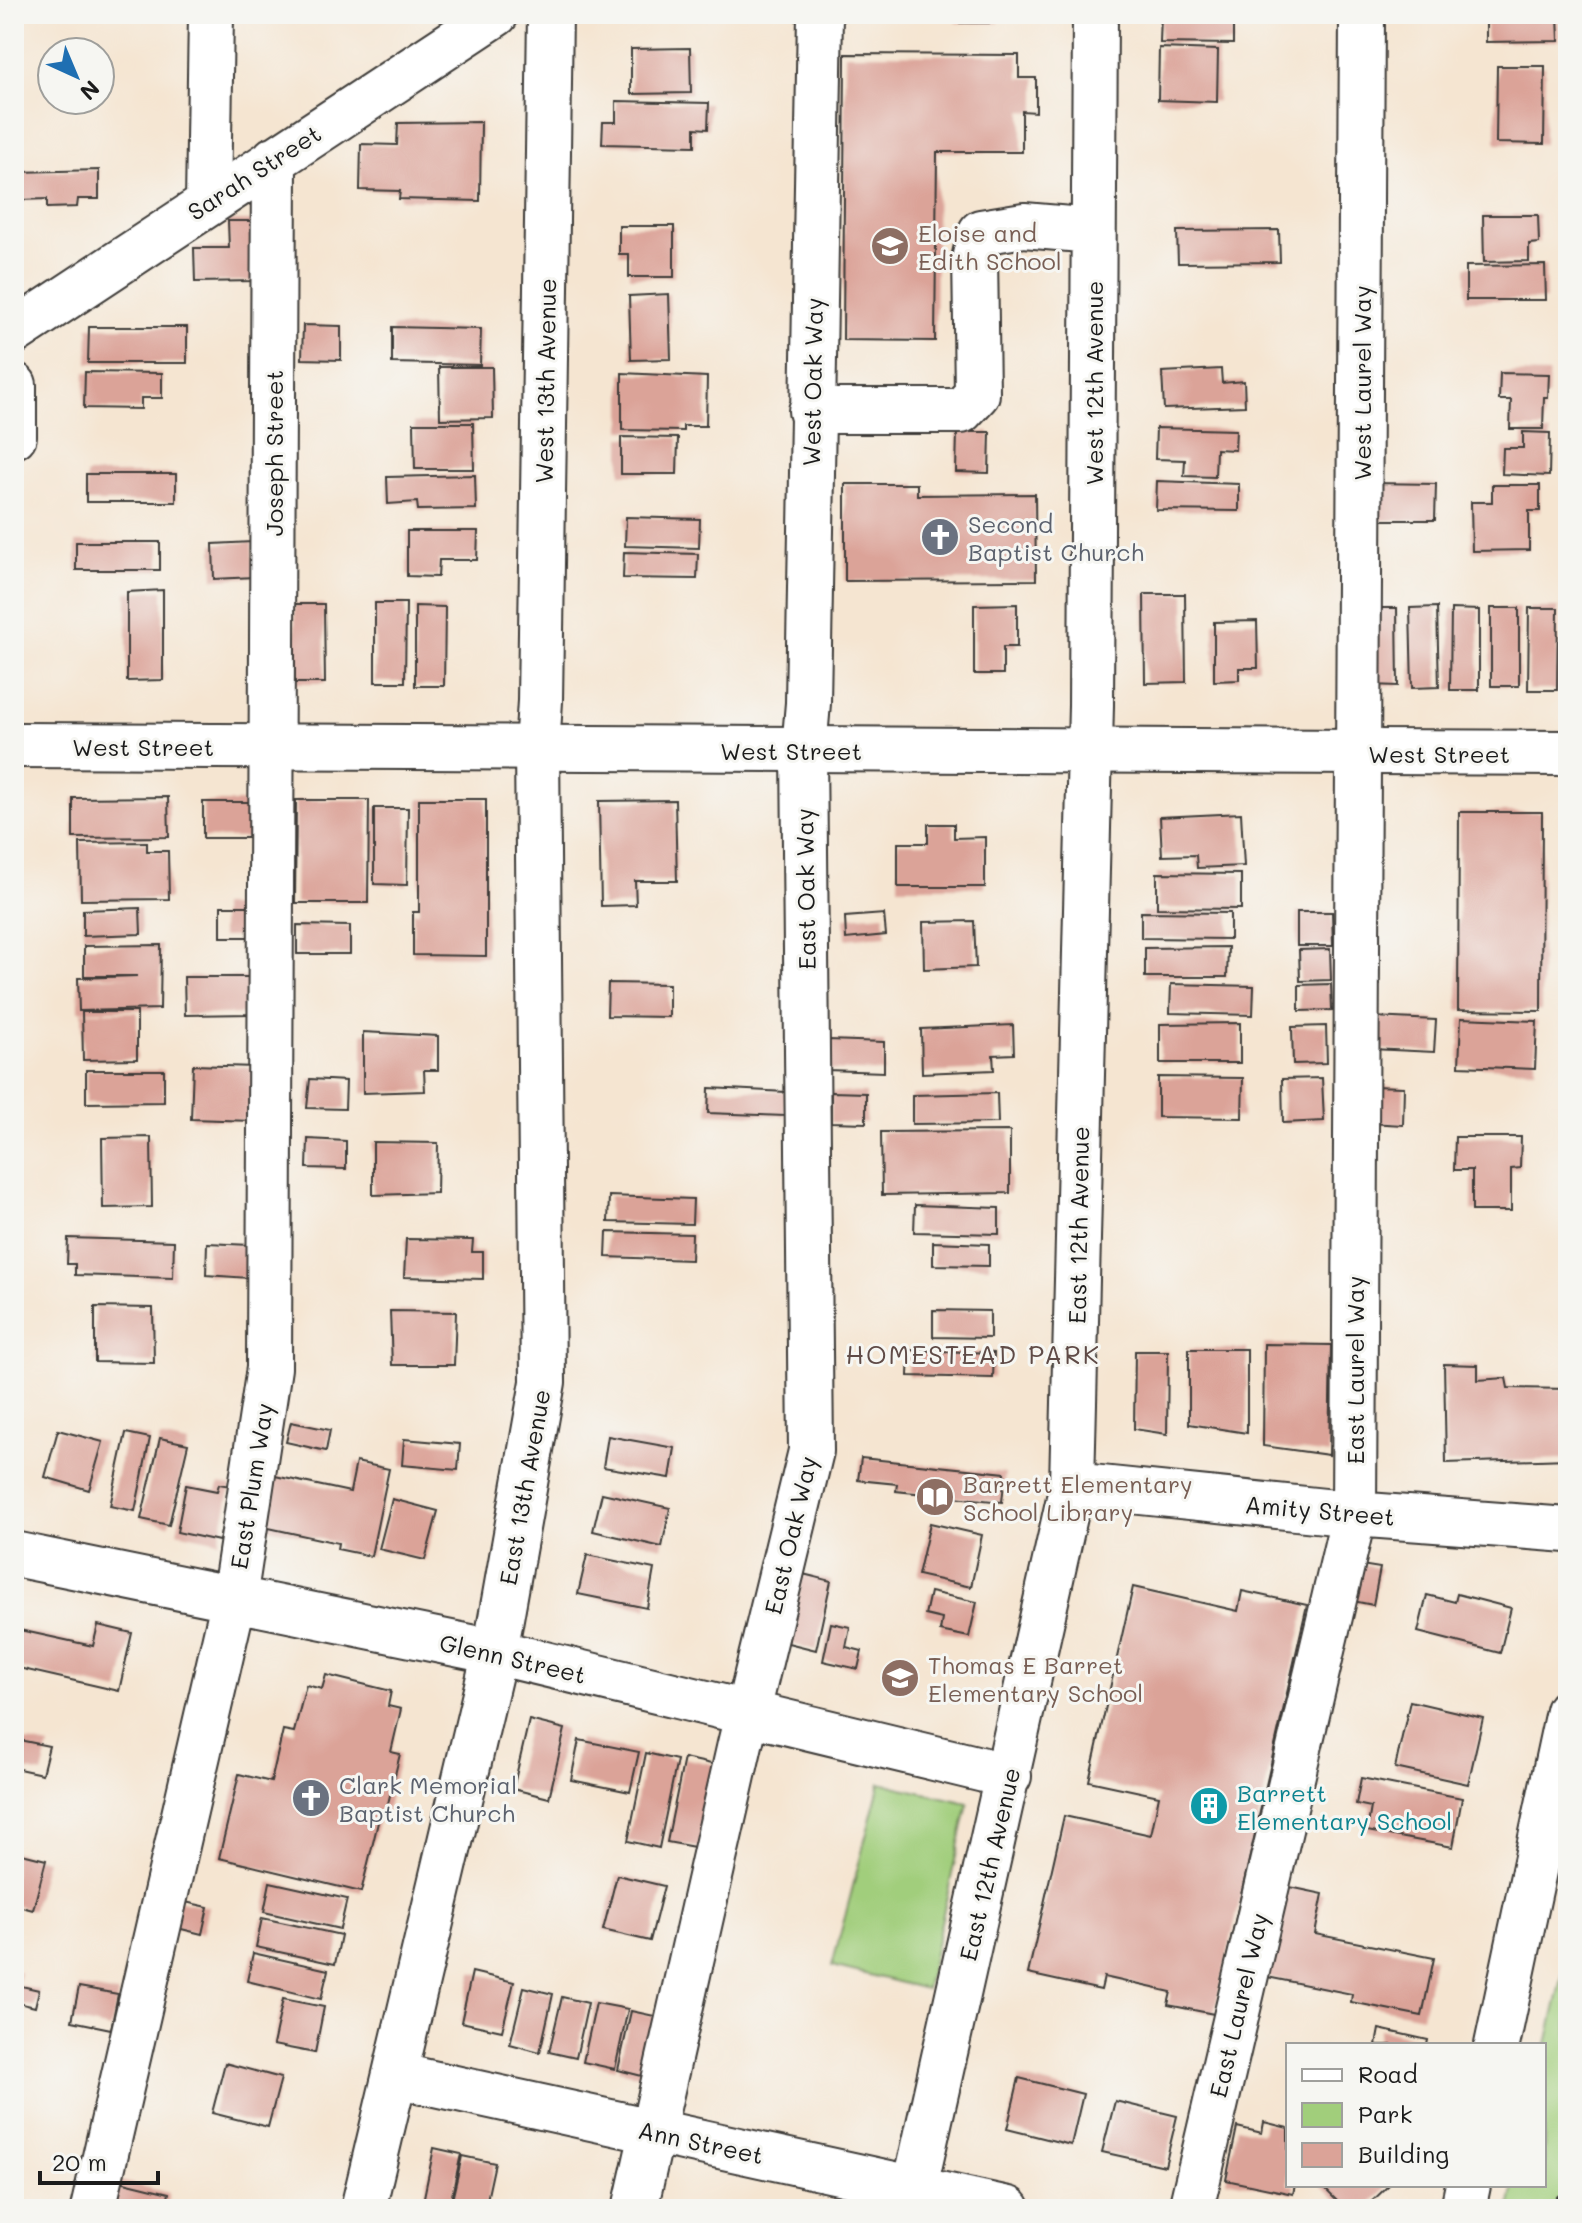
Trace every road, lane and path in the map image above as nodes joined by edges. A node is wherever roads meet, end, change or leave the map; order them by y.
1 (211, 14) edge
2 (496, 14) edge
3 (550, 14) edge
4 (820, 14) edge
5 (1095, 14) edge
6 (1362, 14) edge
7 (274, 159) junction
8 (208, 203) junction
9 (1093, 231) junction
10 (14, 332) edge
11 (14, 385) edge
12 (811, 411) junction
13 (14, 436) edge
14 (14, 745) edge
15 (270, 747) junction
16 (537, 748) junction
17 (804, 750) junction
18 (1088, 752) junction
19 (1357, 752) junction
20 (1568, 753) edge
21 (1072, 1485) junction
22 (1354, 1514) junction
23 (1568, 1530) edge
24 (14, 1554) edge
25 (234, 1599) junction
26 (495, 1652) junction
27 (1568, 1711) edge
28 (747, 1713) junction
29 (1009, 1776) junction
30 (1497, 2043) edge
31 (395, 2075) junction
32 (652, 2131) junction
33 (1468, 2187) edge
34 (1568, 2187) edge
35 (912, 2199) edge
36 (93, 2209) edge
37 (363, 2209) edge
38 (635, 2209) edge
39 (1008, 2209) edge
40 (1191, 2209) edge
41 (1463, 2209) edge
42 (1548, 2209) edge

1 - 8 street
2 - 7 street, Sarah Street
3 - 16 street, West 13th Avenue
4 - 12 street, West Oak Way
5 - 9 street, West 12th Avenue
6 - 19 street, West Laurel Way
7 - 8 street, Sarah Street
7 - 15 street, Joseph Street
8 - 10 street, Sarah Street
9 - 12 street
9 - 18 street, West 12th Avenue
11 - 13 street
12 - 17 street, West Oak Way
14 - 15 street, West Street
15 - 16 street, West Street
15 - 25 street, East Plum Way
16 - 17 street, West Street
16 - 26 street, East 13th Avenue
17 - 18 street, West Street
17 - 28 street, East Oak Way
18 - 19 street, West Street
18 - 21 street, East 12th Avenue
19 - 20 street, West Street
19 - 22 street, East Laurel Way
21 - 22 street, Amity Street
21 - 29 street, East 12th Avenue
22 - 23 street, Amity Street
22 - 40 street, East Laurel Way
24 - 25 street, Glenn Street
25 - 26 street, Glenn Street
25 - 36 street, East Plum Way
26 - 28 street, Glenn Street
26 - 31 street, East 13th Avenue
27 - 30 street
28 - 29 street, Glenn Street
28 - 32 street, East Oak Way
29 - 35 street, East 12th Avenue
31 - 32 street, Ann Street
31 - 37 street, East 13th Avenue
32 - 35 street, Ann Street
32 - 38 street, East Oak Way
33 - 41 street
34 - 42 path
35 - 39 street, Ann Street

